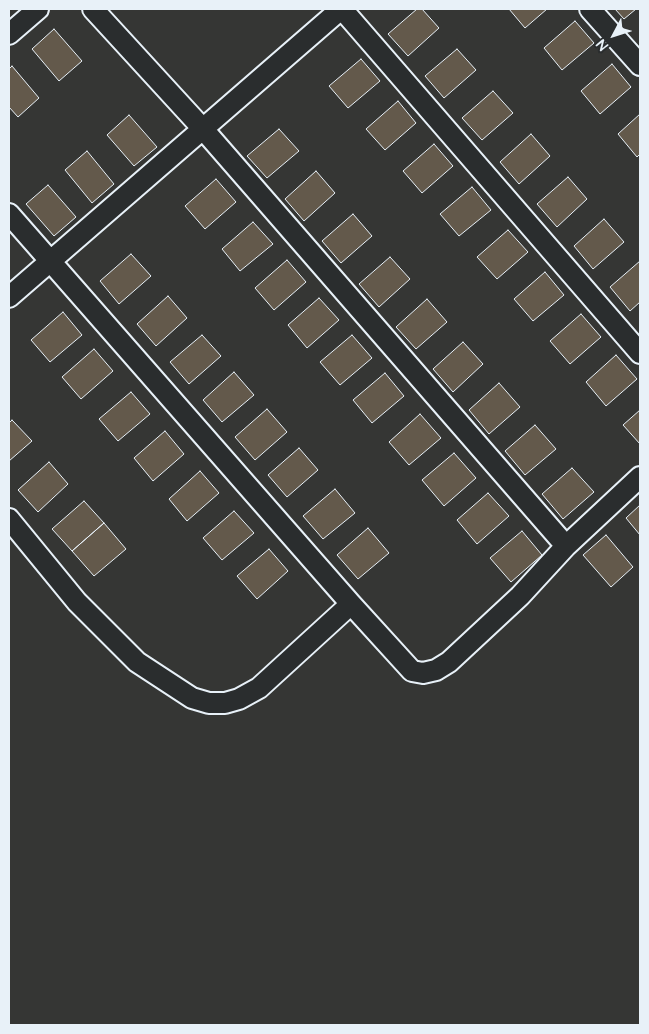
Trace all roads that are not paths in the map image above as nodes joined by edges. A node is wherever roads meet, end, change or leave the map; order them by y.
1 (38, 9) edge
2 (342, 9) edge
3 (590, 9) edge
4 (103, 12) edge
5 (9, 34) edge
6 (640, 65) edge
7 (203, 128) junction
8 (9, 214) edge
9 (51, 261) junction
10 (9, 297) edge
11 (640, 353) edge
12 (640, 477) edge
13 (9, 519) edge
14 (566, 546) junction
15 (351, 604) junction

1 - 5 lane
2 - 7 lane
2 - 11 lane
3 - 6 lane
4 - 7 lane
7 - 9 lane
7 - 14 lane
8 - 9 lane
9 - 10 lane
9 - 15 lane
12 - 14 lane
13 - 15 lane
14 - 15 lane

